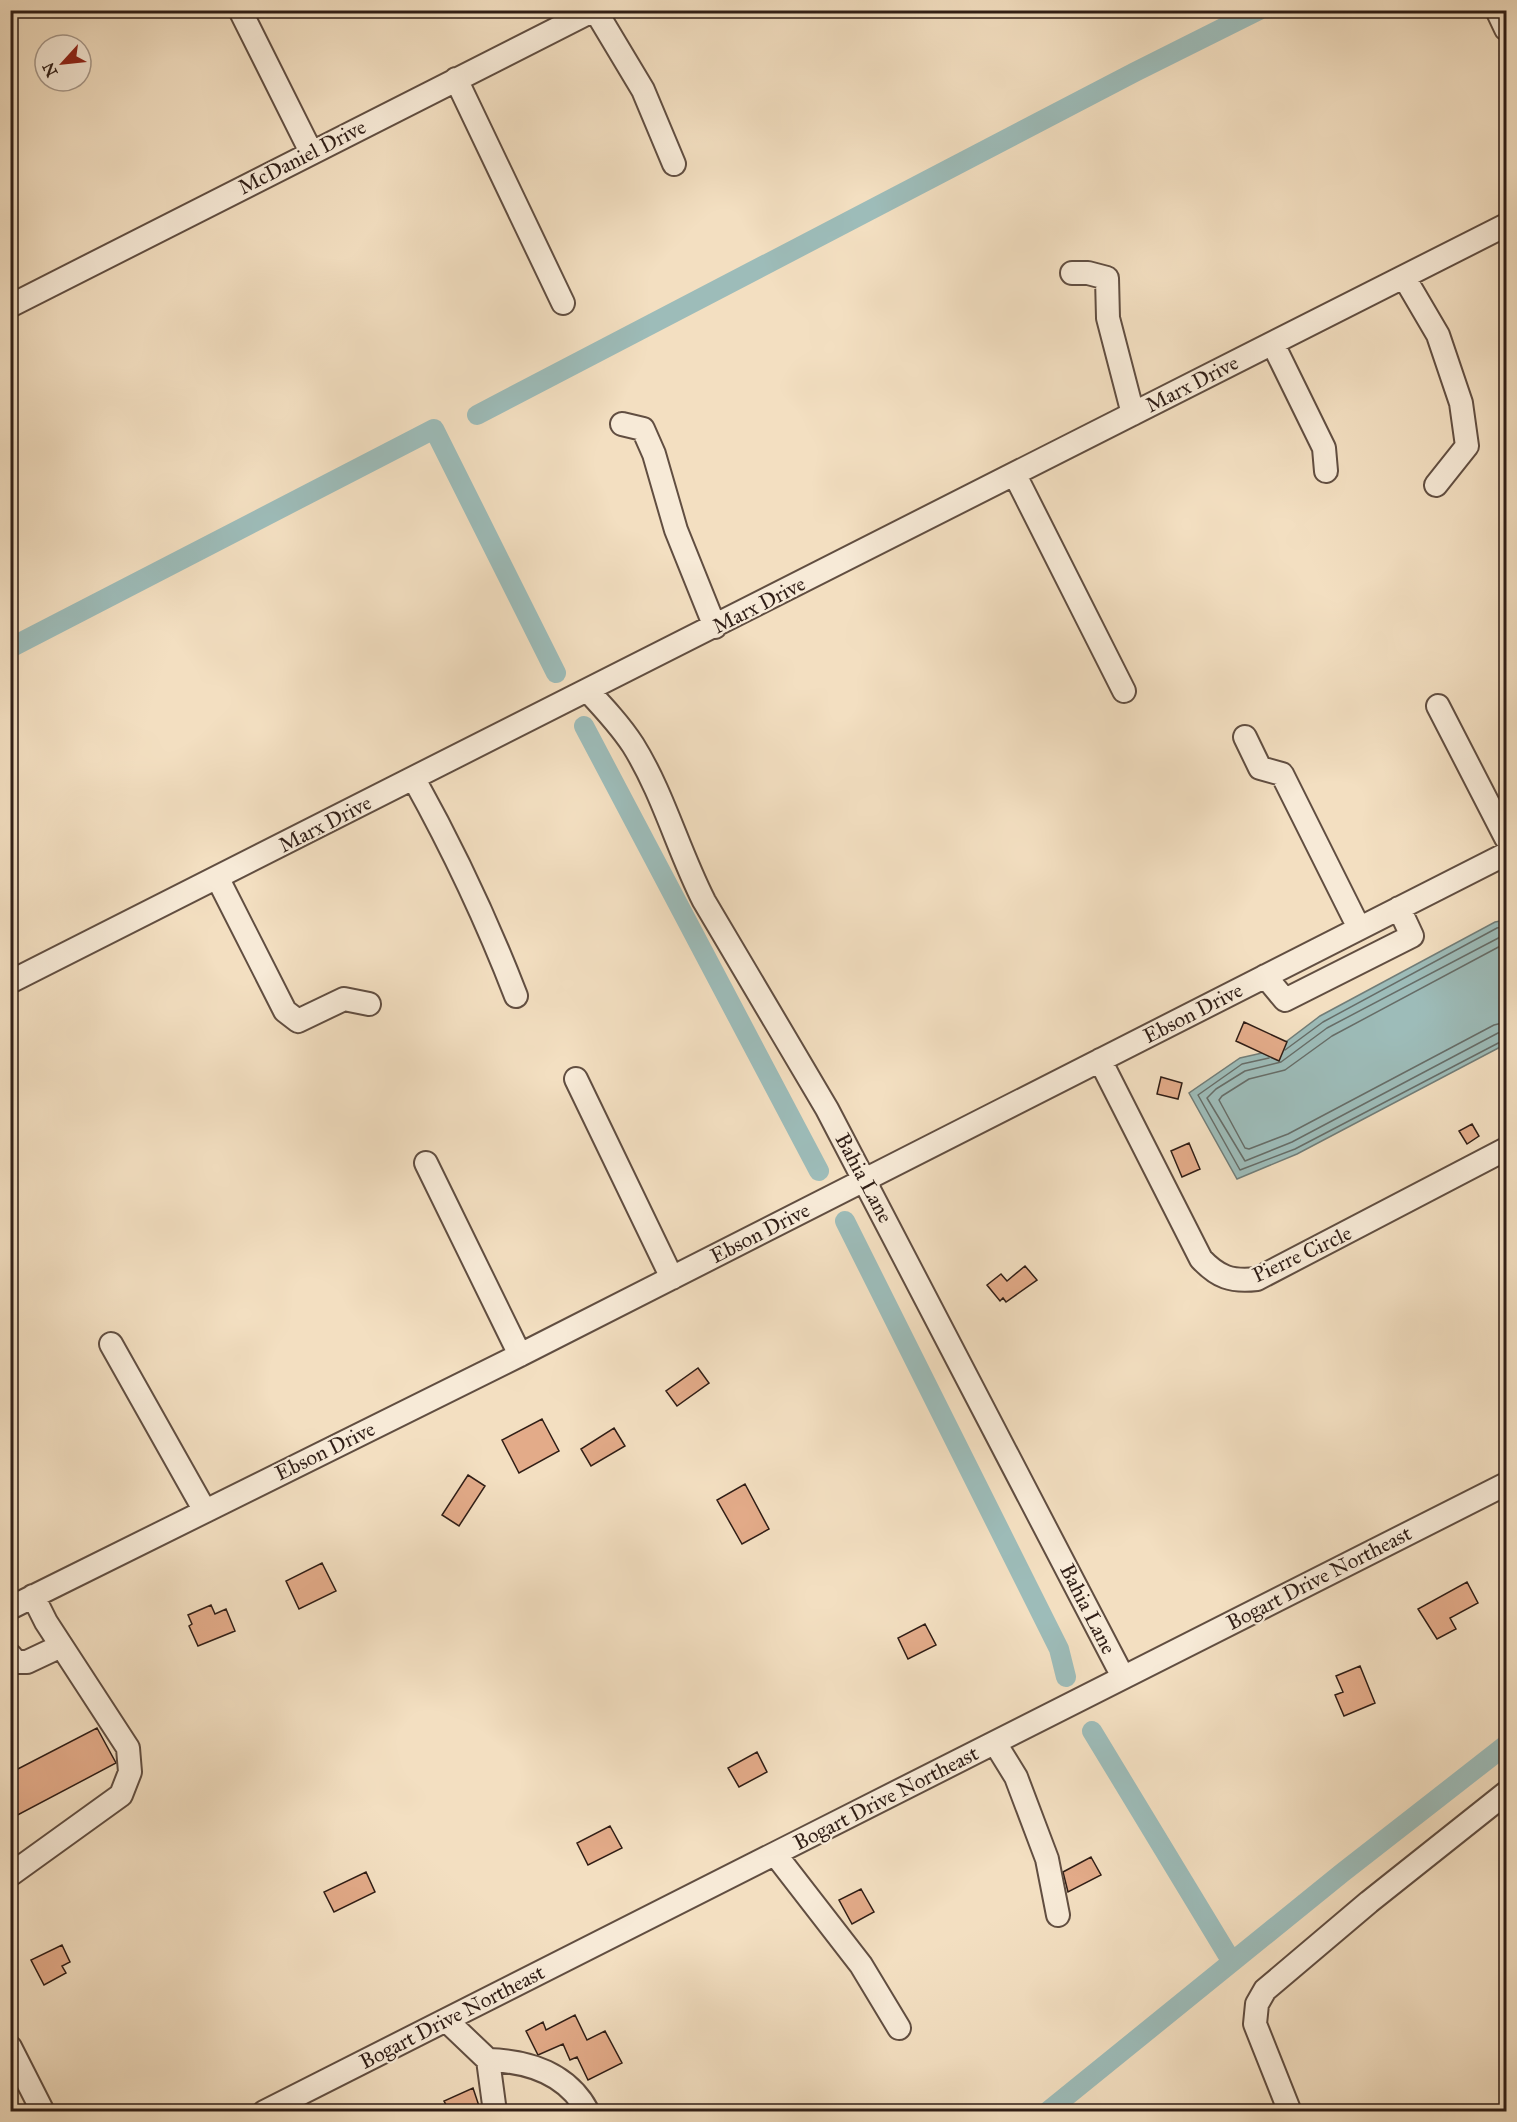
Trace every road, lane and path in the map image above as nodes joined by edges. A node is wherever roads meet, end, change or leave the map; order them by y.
1 (240, 10) edge
2 (595, 10) edge
3 (1497, 10) edge
4 (1506, 29) edge
5 (456, 80) junction
6 (311, 152) junction
7 (674, 164) dead end
8 (1506, 225) edge
9 (1072, 273) dead end
10 (1404, 277) junction
11 (563, 303) dead end
12 (10, 306) edge
13 (1273, 344) junction
14 (1133, 414) junction
15 (622, 424) dead end
16 (1326, 471) dead end
17 (1015, 475) junction
18 (1436, 484) dead end
19 (715, 627) junction
20 (588, 691) junction
21 (1124, 691) dead end
22 (1438, 706) dead end
23 (1245, 737) dead end
24 (414, 779) junction
25 (1506, 838) edge
26 (1506, 854) edge
27 (218, 879) junction
28 (1399, 908) junction
29 (1359, 928) junction
30 (1265, 976) junction
31 (10, 982) edge
32 (516, 996) dead end
33 (369, 1004) dead end
34 (1100, 1060) junction
35 (576, 1079) dead end
36 (1506, 1149) edge
37 (426, 1163) dead end
38 (866, 1179) junction
39 (672, 1278) junction
40 (111, 1344) dead end
41 (520, 1354) junction
42 (1506, 1484) edge
43 (205, 1511) junction
44 (33, 1596) junction
45 (10, 1608) edge
46 (61, 1646) junction
47 (10, 1655) edge
48 (1123, 1677) junction
49 (994, 1743) junction
50 (1506, 1792) edge
51 (775, 1854) junction
52 (10, 1875) edge
53 (1058, 1916) dead end
54 (446, 2020) junction
55 (899, 2028) dead end
56 (10, 2047) edge
57 (488, 2060) junction
58 (17, 2074) edge
59 (43, 2112) edge
60 (264, 2112) edge
61 (495, 2112) edge
62 (588, 2112) edge
63 (1290, 2112) edge

1 - 6 street
2 - 5 street, McDaniel Drive
2 - 7 street
3 - 4 street
5 - 6 street, McDaniel Drive
5 - 11 street
6 - 12 street, McDaniel Drive
8 - 10 street, Marx Drive
9 - 14 street
10 - 13 street, Marx Drive
10 - 18 street
13 - 14 street, Marx Drive
13 - 16 street
14 - 17 street, Marx Drive
15 - 19 street
17 - 19 street, Marx Drive
17 - 21 street
19 - 20 street, Marx Drive
20 - 24 street, Marx Drive
20 - 38 street, Bahia Lane
22 - 25 street
23 - 29 street
24 - 27 street, Marx Drive
24 - 32 street
26 - 28 street, Ebson Drive
27 - 31 street, Marx Drive
27 - 33 street
28 - 29 street, Ebson Drive
28 - 30 street
29 - 30 street, Ebson Drive
30 - 34 street, Ebson Drive
34 - 36 street, Pierre Circle
34 - 38 street, Ebson Drive
35 - 39 street
37 - 41 street
38 - 39 street, Ebson Drive
38 - 48 street, Bahia Lane
39 - 41 street, Ebson Drive
40 - 43 street
41 - 43 street, Ebson Drive
42 - 48 street, Bogart Drive Northeast
43 - 44 street, Ebson Drive
44 - 45 street, Ebson Drive
44 - 46 street
46 - 47 street
46 - 52 street
48 - 49 street, Bogart Drive Northeast
49 - 51 street, Bogart Drive Northeast
49 - 53 street
50 - 63 street
51 - 54 street, Bogart Drive Northeast
51 - 55 street
54 - 57 street
54 - 60 street, Bogart Drive Northeast
56 - 58 street
57 - 61 street
57 - 62 street
58 - 59 street

